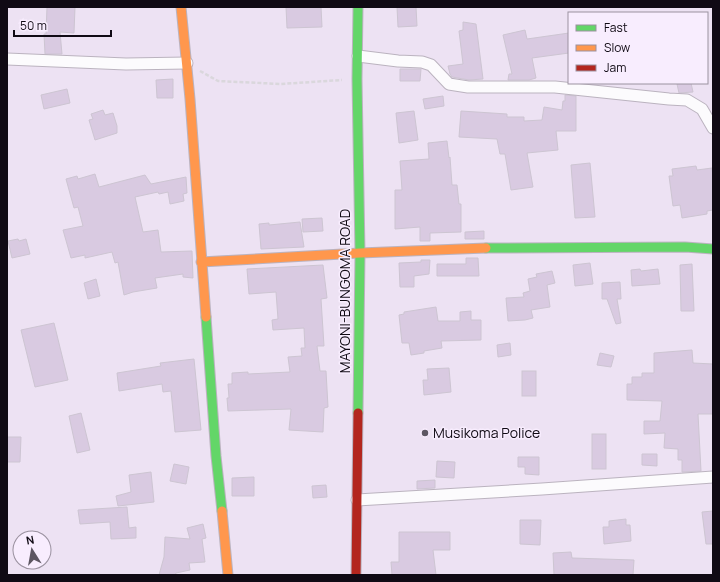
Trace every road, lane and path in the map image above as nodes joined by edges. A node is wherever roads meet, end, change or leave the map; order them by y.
1 (181, 7) edge
2 (358, 7) edge
3 (358, 56) junction
4 (7, 59) edge
5 (187, 63) junction
6 (357, 79) junction
7 (713, 128) edge
8 (713, 249) edge
9 (360, 253) junction
10 (201, 262) junction
11 (713, 477) edge
12 (358, 500) junction
13 (228, 575) edge
14 (356, 575) edge

1 - 5 street
2 - 3 street, MAYONI-BUNGOMA ROAD
3 - 6 street, MAYONI-BUNGOMA ROAD
3 - 7 street
4 - 5 street
5 - 6 path
5 - 10 street
6 - 9 street, MAYONI-BUNGOMA ROAD
8 - 9 street
9 - 10 street
9 - 12 street, MAYONI-BUNGOMA ROAD
10 - 13 street
11 - 12 street
12 - 14 street, MAYONI-BUNGOMA ROAD

